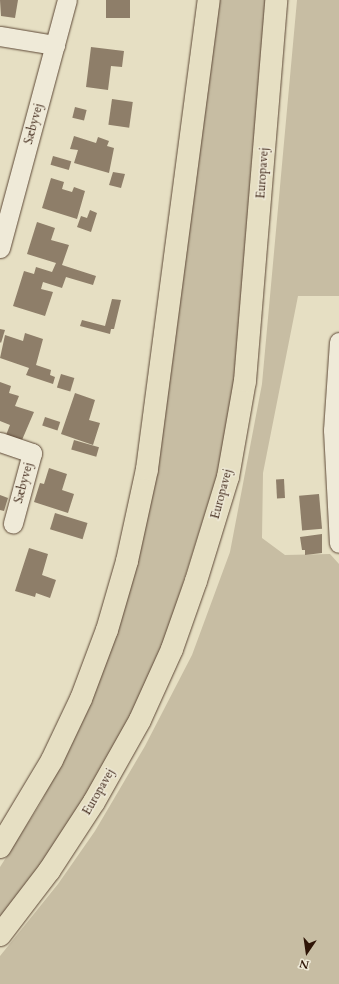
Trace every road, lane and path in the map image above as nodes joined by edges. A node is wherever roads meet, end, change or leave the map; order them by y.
1 (67, 0) edge
2 (209, 0) edge
3 (276, 0) edge
4 (0, 36) edge
5 (55, 45) junction
6 (0, 248) edge
7 (339, 342) edge
8 (0, 442) edge
9 (13, 523) dead end
10 (339, 543) edge
11 (0, 847) edge
12 (0, 935) edge

1 - 5 street, Sæbyvej
2 - 11 main road
3 - 12 main road, Europavej
4 - 5 street
5 - 6 street, Sæbyvej
7 - 10 street
8 - 9 street, Sæbyvej

